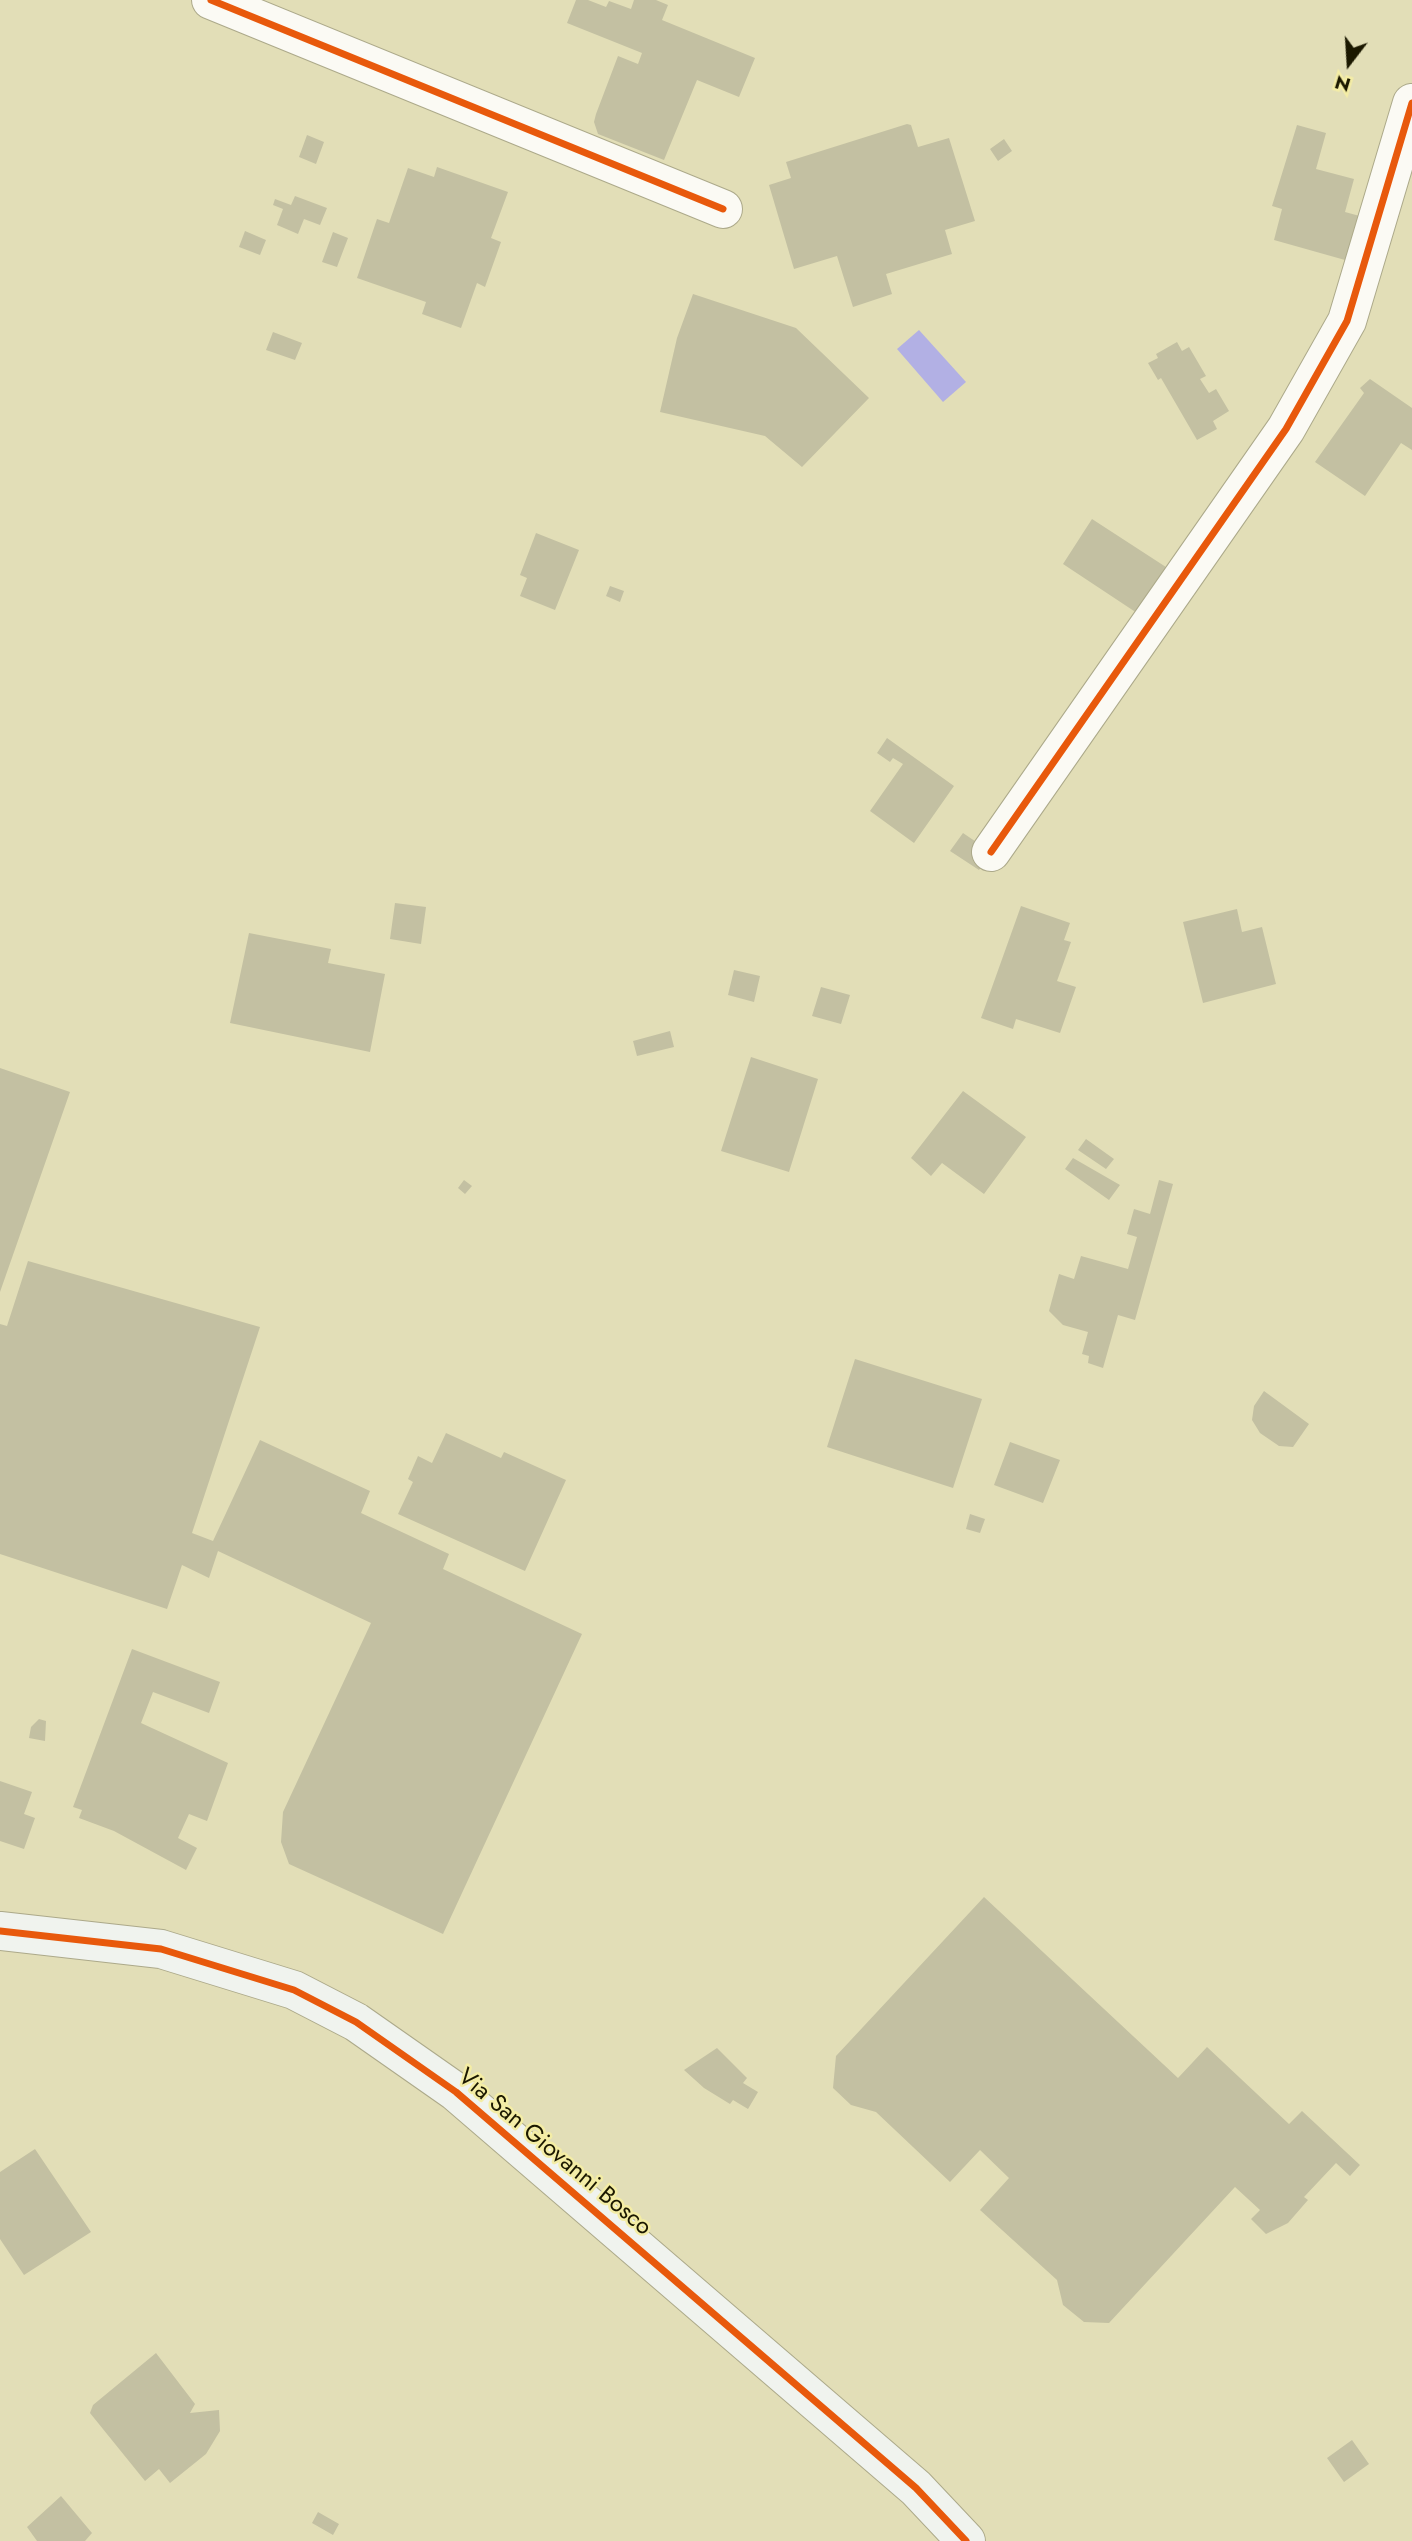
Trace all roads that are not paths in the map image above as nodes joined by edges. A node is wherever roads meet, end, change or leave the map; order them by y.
1 (211, 0) edge
2 (1412, 103) edge
3 (723, 209) dead end
4 (991, 852) dead end
5 (0, 1931) edge
6 (966, 2541) edge

1 - 3 street
2 - 4 street
5 - 6 main road, Via San Giovanni Bosco

